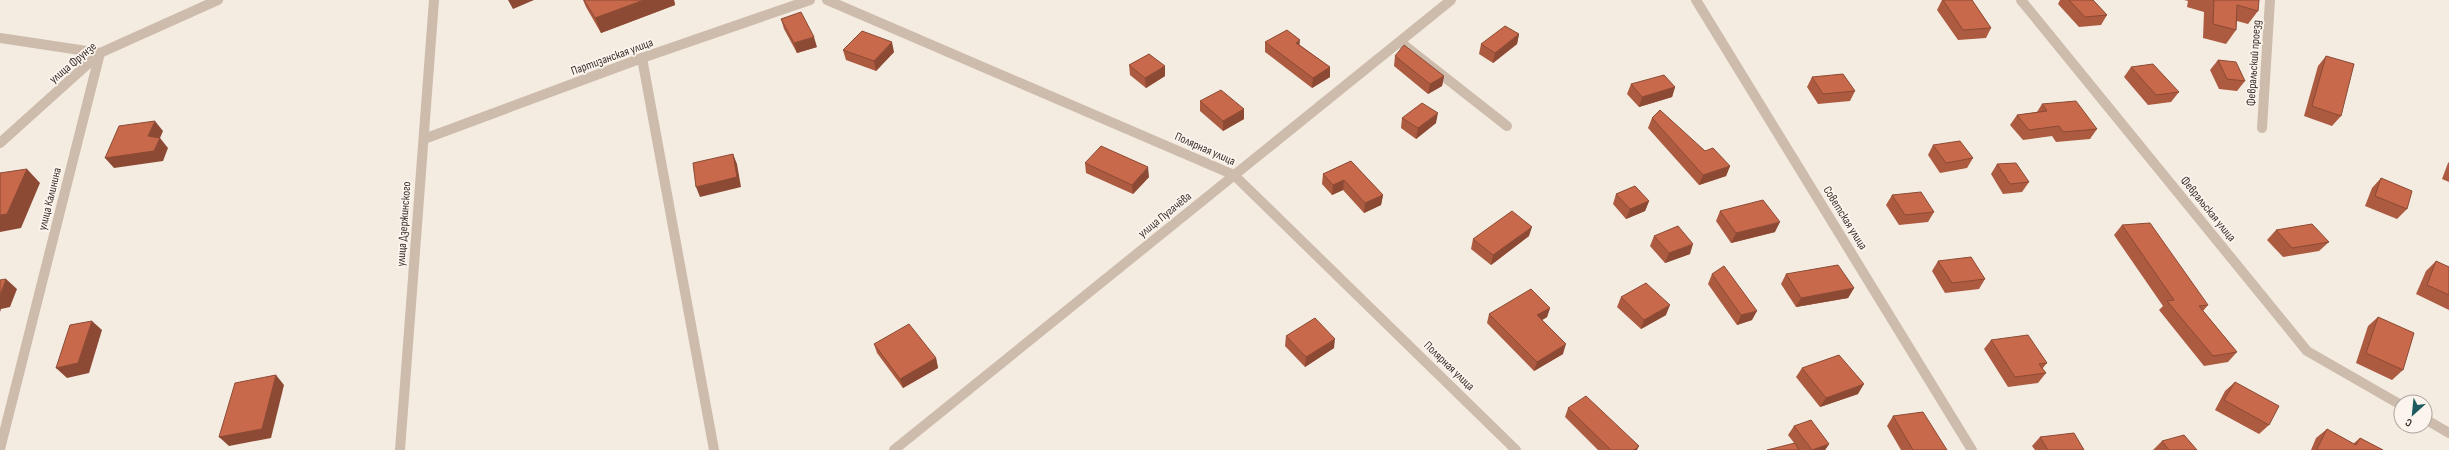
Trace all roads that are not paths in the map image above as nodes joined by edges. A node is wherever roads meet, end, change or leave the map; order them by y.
1 (218, 0) edge
2 (434, 0) edge
3 (810, 0) edge
4 (827, 0) edge
5 (1452, 0) edge
6 (1696, 0) edge
7 (2020, 0) edge
8 (2270, 0) edge
9 (0, 38) edge
10 (1400, 42) junction
11 (100, 53) junction
12 (642, 58) junction
13 (1508, 126) dead end
14 (2262, 128) dead end
15 (424, 139) junction
16 (0, 143) edge
17 (1234, 175) junction
18 (2393, 400) edge
19 (2433, 424) edge
20 (2449, 433) edge
21 (0, 449) edge
22 (400, 450) edge
23 (714, 450) edge
24 (894, 450) edge
25 (1516, 450) edge
26 (1972, 450) edge

1 - 11 street, улица Фрунзе
2 - 15 street, улица Дзержинского
3 - 12 street, Партизанская улица
4 - 17 street, Полярная улица
5 - 10 street, улица Пугачёва
6 - 26 street, Советская улица
7 - 18 street, Февральская улица
8 - 14 street, Февральский проезд
9 - 11 street
10 - 13 street
10 - 17 street, улица Пугачёва
11 - 16 street, улица Фрунзе
11 - 21 street, улица Калинина
12 - 15 street, Партизанская улица
12 - 23 street
15 - 22 street, улица Дзержинского
17 - 24 street, улица Пугачёва
17 - 25 street, Полярная улица
19 - 20 street

